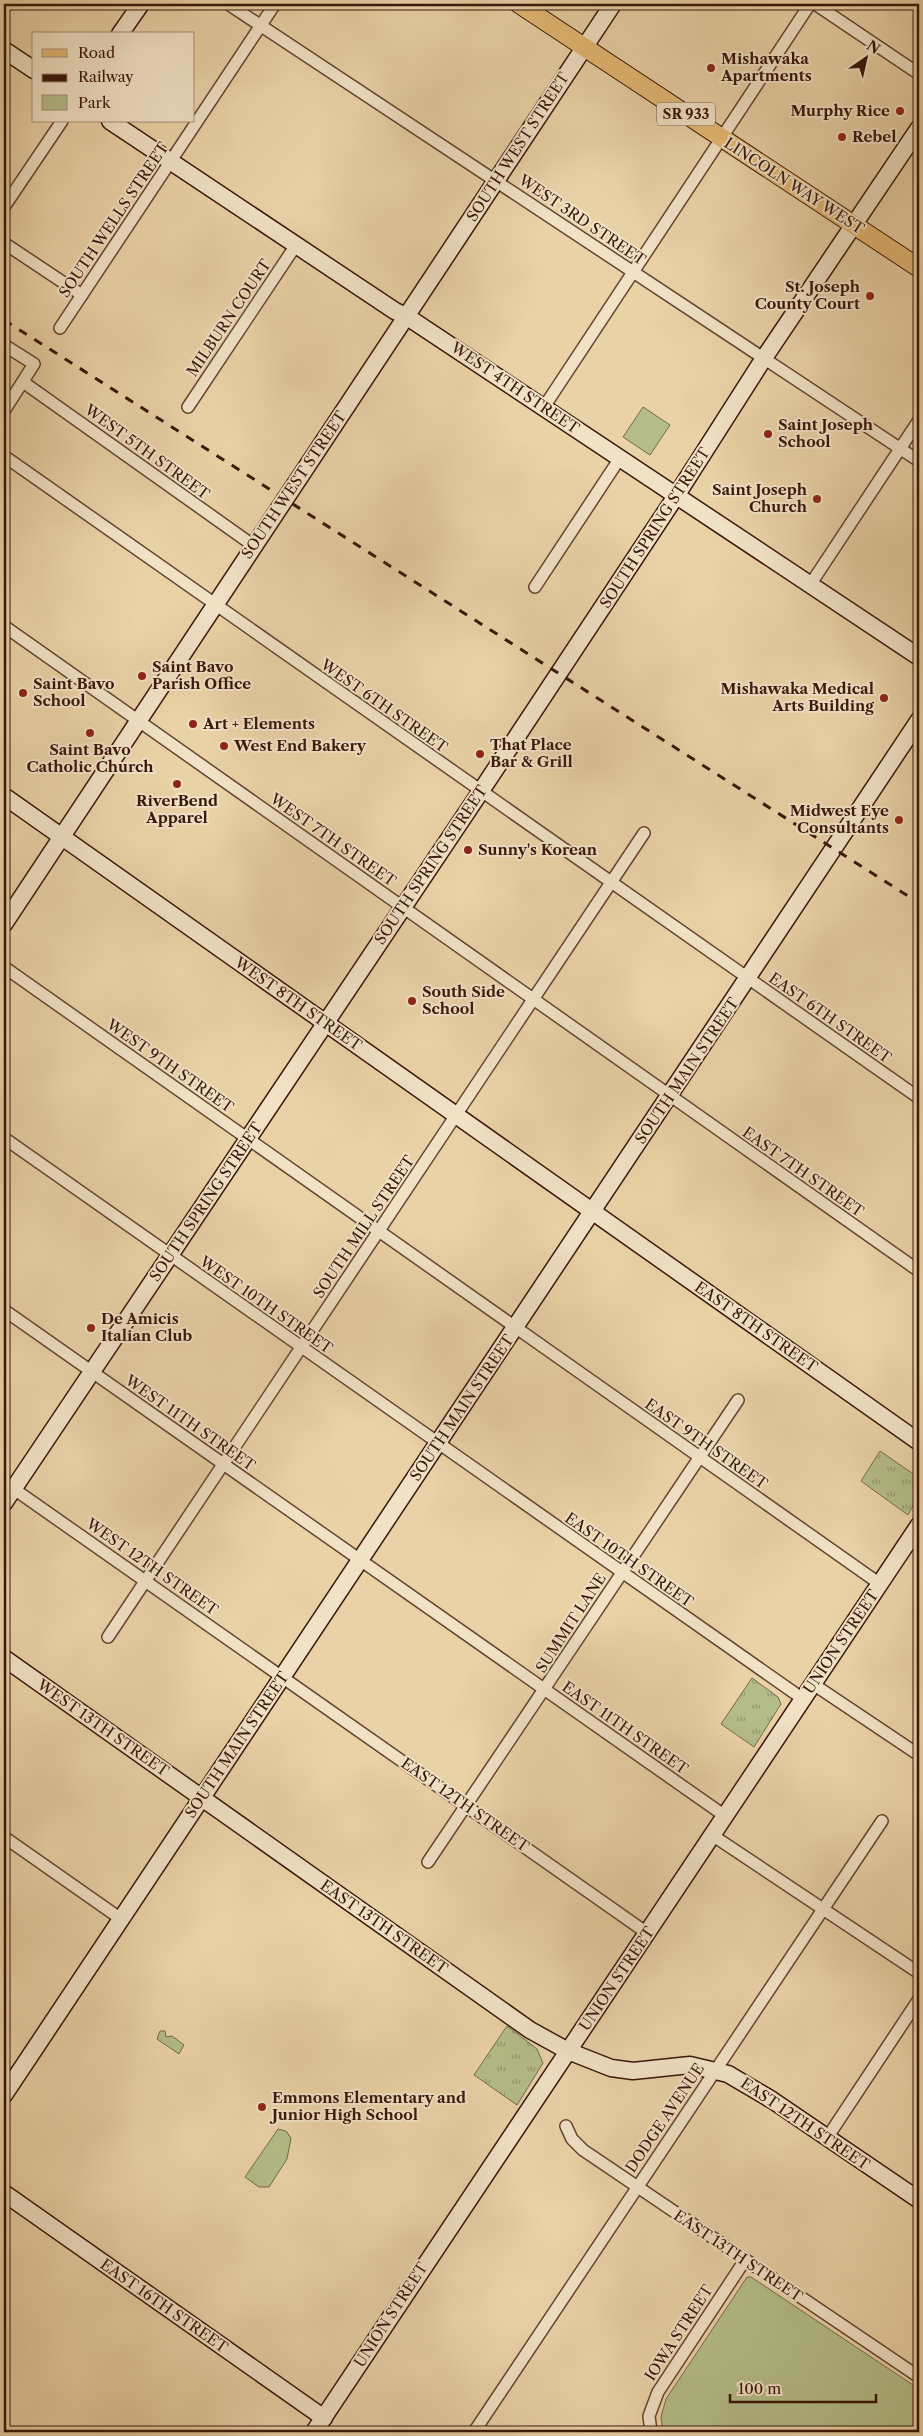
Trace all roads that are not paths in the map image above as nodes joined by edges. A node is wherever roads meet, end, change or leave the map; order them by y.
1 (140, 4) edge
2 (228, 4) edge
3 (275, 4) edge
4 (519, 4) edge
5 (613, 4) edge
6 (810, 4) edge
7 (815, 4) edge
8 (261, 26) junction
9 (121, 32) edge
10 (585, 46) junction
11 (4, 50) edge
12 (32, 69) edge
13 (919, 74) edge
14 (61, 122) edge
15 (111, 122) edge
16 (919, 128) edge
17 (720, 138) junction
18 (170, 162) junction
19 (496, 180) junction
20 (4, 207) edge
21 (853, 225) junction
22 (4, 243) edge
23 (296, 245) junction
24 (919, 268) edge
25 (633, 272) junction
26 (82, 295) junction
27 (406, 316) junction
28 (60, 328) dead end
29 (4, 345) edge
30 (764, 358) junction
31 (23, 382) junction
32 (188, 407) dead end
33 (544, 407) junction
34 (4, 411) edge
35 (919, 420) edge
36 (901, 449) junction
37 (4, 456) edge
38 (620, 458) junction
39 (919, 462) edge
40 (676, 496) junction
41 (254, 546) junction
42 (810, 585) junction
43 (534, 587) dead end
44 (215, 604) junction
45 (4, 626) edge
46 (919, 657) edge
47 (138, 720) junction
48 (919, 720) edge
49 (480, 792) junction
50 (4, 796) edge
51 (644, 833) dead end
52 (62, 836) junction
53 (611, 882) junction
54 (403, 908) junction
55 (4, 924) edge
56 (4, 967) edge
57 (748, 979) junction
58 (532, 1000) junction
59 (325, 1024) junction
60 (670, 1096) junction
61 (919, 1098) edge
62 (457, 1116) junction
63 (4, 1138) edge
64 (248, 1140) junction
65 (593, 1212) junction
66 (378, 1232) junction
67 (170, 1256) junction
68 (919, 1272) edge
69 (4, 1310) edge
70 (515, 1327) junction
71 (301, 1348) junction
72 (92, 1372) junction
73 (738, 1400) dead end
74 (919, 1442) edge
75 (438, 1444) junction
76 (700, 1458) junction
77 (223, 1465) junction
78 (9, 1485) edge
79 (4, 1503) edge
80 (919, 1525) edge
81 (360, 1561) junction
82 (622, 1573) junction
83 (146, 1581) junction
84 (880, 1584) junction
85 (108, 1637) dead end
86 (4, 1658) edge
87 (282, 1678) junction
88 (813, 1684) junction
89 (544, 1690) junction
90 (803, 1699) junction
91 (919, 1755) edge
92 (202, 1798) junction
93 (467, 1806) junction
94 (725, 1816) junction
95 (882, 1821) dead end
96 (712, 1836) junction
97 (4, 1837) edge
98 (428, 1862) dead end
99 (822, 1909) junction
100 (121, 1919) junction
101 (647, 1933) junction
102 (919, 1973) edge
103 (919, 1999) edge
104 (568, 2051) junction
105 (715, 2070) junction
106 (4, 2095) edge
107 (566, 2126) dead end
108 (827, 2138) junction
109 (637, 2188) junction
110 (4, 2194) edge
111 (919, 2200) edge
112 (746, 2260) junction
113 (919, 2377) edge
114 (324, 2418) junction
115 (650, 2430) edge
116 (314, 2432) edge
117 (474, 2432) edge

1 - 9 street
2 - 8 street, WEST 3RD STREET
3 - 8 street, SOUTH WELLS STREET
4 - 10 main road, LINCOLN WAY WEST / SR 933
5 - 10 street, SOUTH WEST STREET
6 - 17 street
7 - 13 street
8 - 18 street, SOUTH WELLS STREET
8 - 19 street, WEST 3RD STREET
10 - 17 main road, LINCOLN WAY WEST / SR 933
10 - 19 street, SOUTH WEST STREET
11 - 12 street
14 - 20 street
15 - 18 street, WEST 4TH STREET
16 - 21 street, SOUTH SPRING STREET
17 - 21 main road, LINCOLN WAY WEST / SR 933
17 - 25 street
18 - 23 street, WEST 4TH STREET
18 - 26 street, SOUTH WELLS STREET
19 - 25 street, WEST 3RD STREET
19 - 27 street, SOUTH WEST STREET
21 - 24 main road, LINCOLN WAY WEST / SR 933
21 - 30 street, SOUTH SPRING STREET
22 - 26 street
23 - 27 street, WEST 4TH STREET
23 - 32 street, MILBURN COURT
25 - 30 street, WEST 3RD STREET
25 - 33 street
26 - 28 street, SOUTH WELLS STREET
27 - 33 street, WEST 4TH STREET
27 - 41 street, SOUTH WEST STREET
29 - 31 street
30 - 36 street, WEST 3RD STREET
30 - 40 street, SOUTH SPRING STREET
31 - 34 street
31 - 41 street, WEST 5TH STREET
33 - 38 street, WEST 4TH STREET
35 - 36 street
36 - 39 street, WEST 3RD STREET
36 - 42 street
37 - 44 street, WEST 6TH STREET
38 - 40 street, WEST 4TH STREET
38 - 43 street
40 - 42 street, WEST 4TH STREET
40 - 49 street, SOUTH SPRING STREET
41 - 44 street, SOUTH WEST STREET
42 - 46 street, WEST 4TH STREET
44 - 47 street, SOUTH WEST STREET
44 - 49 street, WEST 6TH STREET
45 - 47 street, WEST 7TH STREET
47 - 52 street, SOUTH WEST STREET
47 - 54 street, WEST 7TH STREET
48 - 57 street, SOUTH MAIN STREET
49 - 53 street, WEST 6TH STREET
49 - 54 street, SOUTH SPRING STREET
50 - 52 street, WEST 8TH STREET
51 - 53 street, SOUTH MILL STREET
52 - 55 street, SOUTH WEST STREET
52 - 59 street, WEST 8TH STREET
53 - 57 street, WEST 6TH STREET
53 - 58 street, SOUTH MILL STREET
54 - 58 street, WEST 7TH STREET
54 - 59 street, SOUTH SPRING STREET
56 - 64 street, WEST 9TH STREET
57 - 60 street, SOUTH MAIN STREET
57 - 61 street, EAST 6TH STREET
58 - 60 street, WEST 7TH STREET
58 - 62 street, SOUTH MILL STREET
59 - 62 street, WEST 8TH STREET
59 - 64 street, SOUTH SPRING STREET
60 - 65 street, SOUTH MAIN STREET
60 - 68 street, EAST 7TH STREET
62 - 65 street, WEST 8TH STREET
62 - 66 street, SOUTH MILL STREET
63 - 67 street, WEST 10TH STREET
64 - 66 street, WEST 9TH STREET
64 - 67 street, SOUTH SPRING STREET
65 - 70 street, SOUTH MAIN STREET
65 - 74 street, EAST 8TH STREET
66 - 70 street, WEST 9TH STREET
66 - 71 street, SOUTH MILL STREET
67 - 71 street, WEST 10TH STREET
67 - 72 street, SOUTH SPRING STREET
69 - 72 street, WEST 11TH STREET
70 - 75 street, SOUTH MAIN STREET
70 - 76 street, EAST 9TH STREET
71 - 75 street, WEST 10TH STREET
71 - 77 street, SOUTH MILL STREET
72 - 77 street, WEST 11TH STREET
72 - 78 street, SOUTH SPRING STREET
73 - 76 street, SUMMIT LANE
75 - 81 street, SOUTH MAIN STREET
75 - 82 street, EAST 10TH STREET
76 - 82 street, SUMMIT LANE
76 - 84 street, EAST 9TH STREET
77 - 81 street, WEST 11TH STREET
77 - 83 street, SOUTH MILL STREET
78 - 79 street, SOUTH SPRING STREET
78 - 83 street, WEST 12TH STREET
80 - 84 street, UNION STREET
81 - 87 street, SOUTH MAIN STREET
81 - 89 street, EAST 11TH STREET
82 - 89 street, SUMMIT LANE
82 - 90 street, EAST 10TH STREET
83 - 85 street, SOUTH MILL STREET
83 - 87 street, WEST 12TH STREET
84 - 88 street, UNION STREET
86 - 92 street, WEST 13TH STREET
87 - 92 street, SOUTH MAIN STREET
87 - 93 street, EAST 12TH STREET
88 - 90 street, UNION STREET
88 - 91 street
89 - 93 street, SUMMIT LANE
89 - 94 street, EAST 11TH STREET
90 - 94 street, UNION STREET
92 - 100 street, SOUTH MAIN STREET
92 - 104 street, EAST 13TH STREET
93 - 98 street, SUMMIT LANE
93 - 101 street, EAST 12TH STREET
94 - 96 street, UNION STREET
95 - 99 street, DODGE AVENUE
96 - 99 street
96 - 101 street, UNION STREET
97 - 100 street
99 - 102 street
99 - 105 street, DODGE AVENUE
100 - 106 street, SOUTH MAIN STREET
101 - 104 street, UNION STREET
103 - 108 street
104 - 105 street, EAST 12TH STREET
104 - 114 street, UNION STREET
105 - 108 street, EAST 12TH STREET
105 - 109 street, DODGE AVENUE
107 - 109 street, EAST 13TH STREET
108 - 111 street, EAST 12TH STREET
109 - 112 street, EAST 13TH STREET
109 - 117 street, DODGE AVENUE
110 - 114 street, EAST 16TH STREET
112 - 113 street, EAST 13TH STREET
112 - 115 street, IOWA STREET
114 - 116 street, UNION STREET

